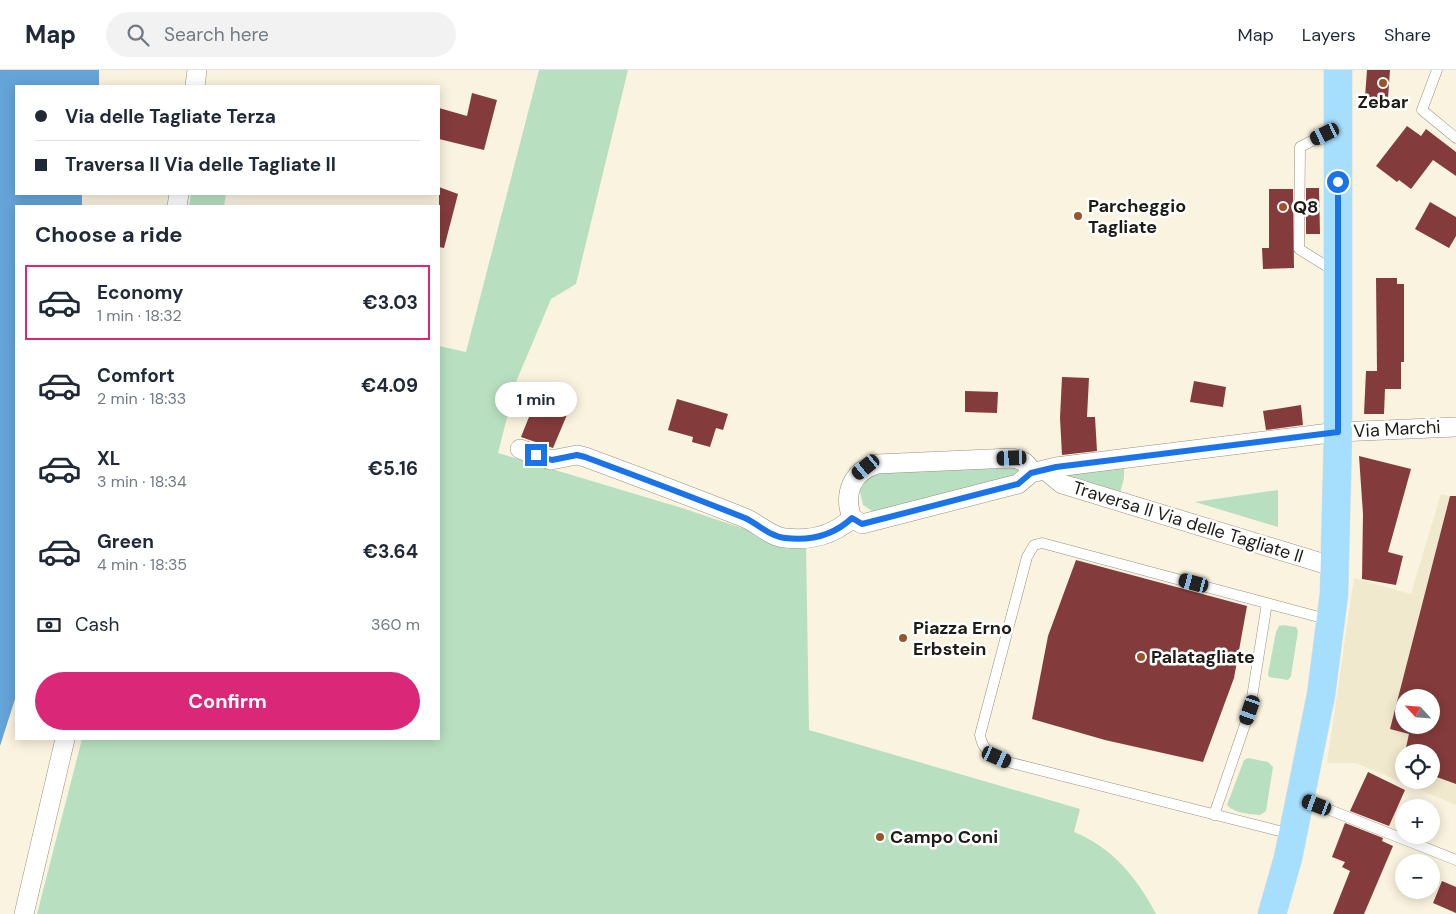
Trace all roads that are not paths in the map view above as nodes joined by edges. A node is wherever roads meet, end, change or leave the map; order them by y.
1 (197, 70) edge
2 (1338, 70) edge
3 (1437, 70) edge
4 (195, 85) edge
5 (1338, 128) junction
6 (1456, 138) edge
7 (1337, 273) junction
8 (1456, 427) edge
9 (1338, 432) junction
10 (520, 450) dead end
11 (1038, 472) junction
12 (852, 518) junction
13 (1335, 566) junction
14 (1268, 603) junction
15 (1331, 621) junction
16 (65, 740) edge
17 (1301, 798) junction
18 (1214, 815) junction
19 (1293, 834) junction
20 (1456, 860) edge
21 (1274, 912) edge
22 (24, 914) edge

1 - 4 street
2 - 5 main road
3 - 6 lane
5 - 7 main road
5 - 7 lane
7 - 9 main road
8 - 9 street, Via Marchi
9 - 11 street, Via Marchi
9 - 13 main road
10 - 12 street
11 - 12 street
11 - 12 street, Traversa II Via delle Tagliate II
11 - 13 street, Traversa II Via delle Tagliate II
13 - 15 main road
14 - 15 lane
14 - 18 lane
14 - 18 lane
15 - 17 main road
16 - 22 street
17 - 19 main road
17 - 20 lane
18 - 19 lane
19 - 21 main road

